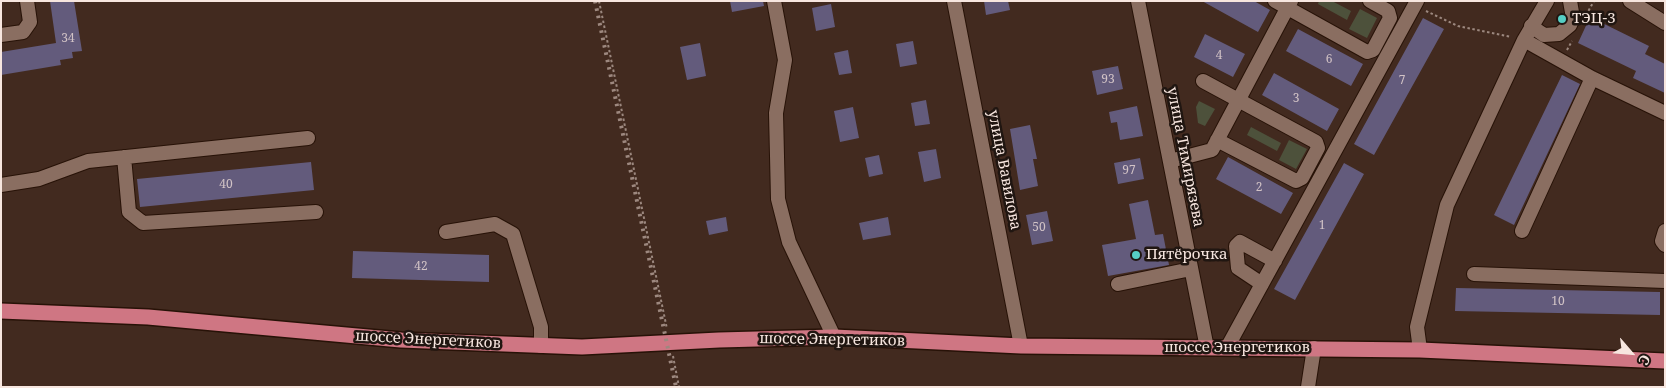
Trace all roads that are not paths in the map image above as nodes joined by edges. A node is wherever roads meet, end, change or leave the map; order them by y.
1 (27, 1) edge
2 (774, 1) edge
3 (954, 1) edge
4 (1138, 1) edge
5 (1370, 1) edge
6 (1547, 1) edge
7 (1570, 1) edge
8 (1630, 1) edge
9 (1416, 3) edge
10 (1284, 4) edge
11 (1665, 23) edge
12 (1531, 26) junction
13 (1, 35) edge
14 (1524, 40) junction
15 (1592, 78) junction
16 (1203, 81) dead end
17 (1238, 100) junction
18 (1665, 113) edge
19 (308, 138) dead end
20 (1217, 140) junction
21 (124, 157) junction
22 (1170, 161) junction
23 (1, 185) edge
24 (316, 212) dead end
25 (1522, 231) dead end
26 (1665, 231) edge
27 (446, 232) dead end
28 (1665, 245) edge
29 (1275, 260) junction
30 (1191, 269) junction
31 (1474, 274) dead end
32 (1665, 280) edge
33 (1118, 284) dead end
34 (1262, 284) junction
35 (1, 311) edge
36 (834, 337) junction
37 (541, 346) junction
38 (1021, 346) junction
39 (1228, 346) junction
40 (1207, 348) junction
41 (1314, 348) junction
42 (1420, 350) junction
43 (1665, 361) edge
44 (1308, 387) edge

1 - 13 street
2 - 36 street
3 - 38 street, улица Вавилова
4 - 22 street, улица Тимирязева
5 - 10 street
6 - 12 street
7 - 12 street
8 - 11 street
9 - 29 street
10 - 17 street
12 - 14 street
14 - 15 street
14 - 42 street
15 - 18 street
15 - 25 street
16 - 17 street
17 - 20 street
17 - 20 street
19 - 21 street
20 - 22 street
21 - 23 street
21 - 24 street
22 - 30 street, улица Тимирязева
26 - 28 street
27 - 37 street
29 - 34 street
29 - 34 street
30 - 33 street
30 - 40 street, улица Тимирязева
31 - 32 street
34 - 39 street
35 - 37 main road, шоссе Энергетиков
36 - 37 main road, шоссе Энергетиков
36 - 38 main road, шоссе Энергетиков
38 - 40 main road, шоссе Энергетиков
39 - 40 main road, шоссе Энергетиков
39 - 41 main road, шоссе Энергетиков
41 - 42 main road, шоссе Энергетиков
41 - 44 street
42 - 43 main road, шоссе Энергетиков

